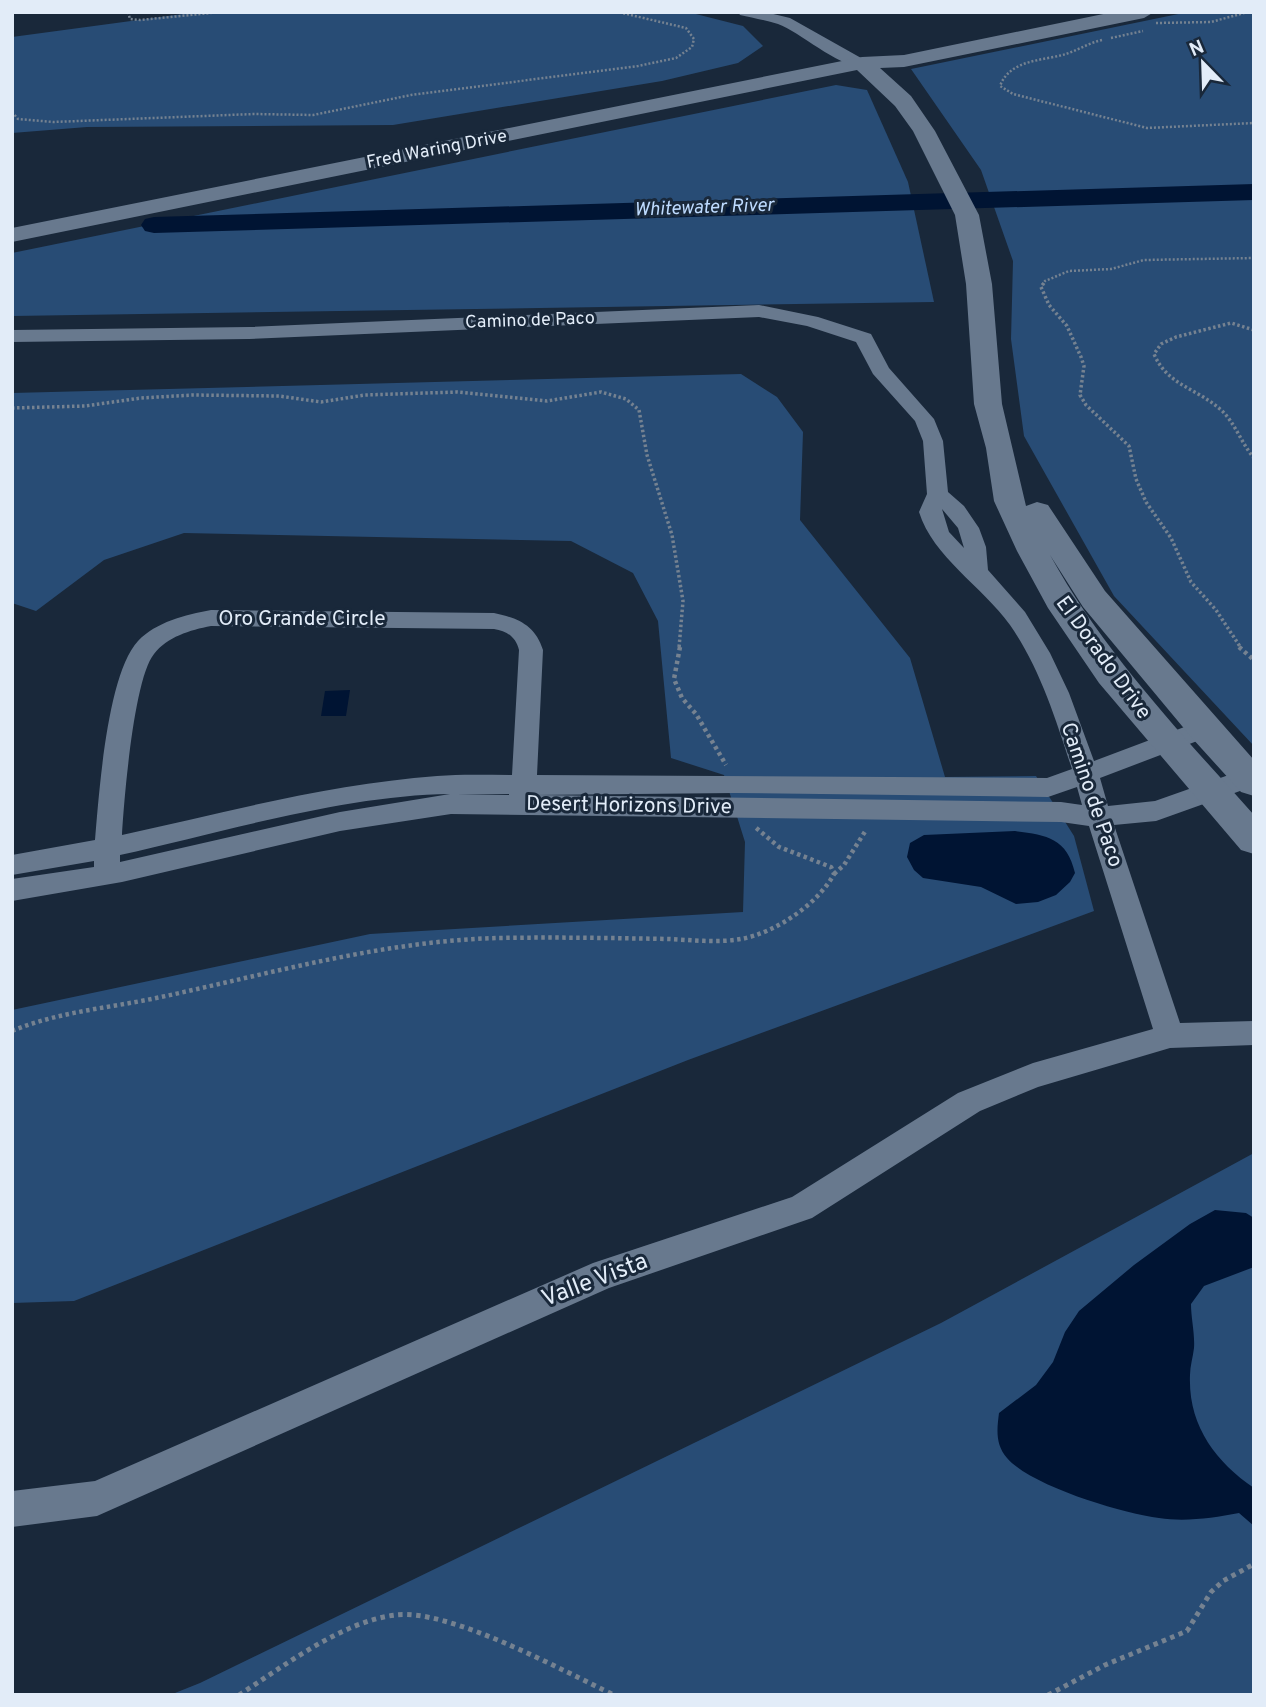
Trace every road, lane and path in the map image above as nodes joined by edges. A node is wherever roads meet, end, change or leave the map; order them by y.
1 (128, 12) edge
2 (221, 12) edge
3 (618, 12) edge
4 (745, 12) edge
5 (793, 12) edge
6 (1085, 12) edge
7 (1248, 12) edge
8 (811, 19) dead end
9 (1148, 21) edge
10 (857, 53) junction
11 (12, 112) edge
12 (1254, 123) edge
13 (12, 235) edge
14 (1254, 258) edge
15 (1254, 330) edge
16 (12, 336) edge
17 (12, 408) edge
18 (1000, 448) junction
19 (1254, 458) edge
20 (1254, 660) edge
21 (1204, 729) junction
22 (1167, 743) junction
23 (731, 775) dead end
24 (1086, 775) junction
25 (1251, 781) edge
26 (1211, 791) junction
27 (522, 794) junction
28 (872, 811) junction
29 (1096, 817) junction
30 (752, 822) dead end
31 (1254, 840) edge
32 (106, 862) junction
33 (12, 865) edge
34 (834, 874) junction
35 (12, 890) edge
36 (12, 1031) edge
37 (1254, 1033) edge
38 (1170, 1036) junction
39 (12, 1509) edge
40 (1254, 1564) edge
41 (239, 1695) edge
42 (614, 1695) edge
43 (1048, 1695) edge

1 - 2 path
3 - 11 path
4 - 10 street
5 - 8 street
6 - 10 main road, Fred Waring Drive
7 - 9 path
9 - 10 main road, Fred Waring Drive
9 - 12 path
10 - 13 main road, Fred Waring Drive
10 - 18 main road, El Dorado Drive
14 - 20 path
15 - 19 path
16 - 24 street, Camino de Paco
17 - 23 path
18 - 21 main road, El Dorado Drive
18 - 22 main road, El Dorado Drive
21 - 22 street, Desert Horizons Drive
21 - 25 main road, El Dorado Drive
22 - 24 street, Desert Horizons Drive
22 - 26 main road, El Dorado Drive
24 - 27 street, Desert Horizons Drive
24 - 29 street, Camino de Paco
25 - 26 street, Desert Horizons Drive
26 - 29 street, Desert Horizons Drive
26 - 31 main road, El Dorado Drive
27 - 28 street, Desert Horizons Drive
27 - 32 street, Desert Horizons Drive
27 - 32 street, Oro Grande Circle
28 - 29 street, Desert Horizons Drive
28 - 34 path
29 - 38 street, Camino de Paco
30 - 34 path
32 - 33 street, Desert Horizons Drive
32 - 35 street, Desert Horizons Drive
34 - 36 path
37 - 38 street, Valle Vista
38 - 39 street, Valle Vista
40 - 43 path
41 - 42 path

